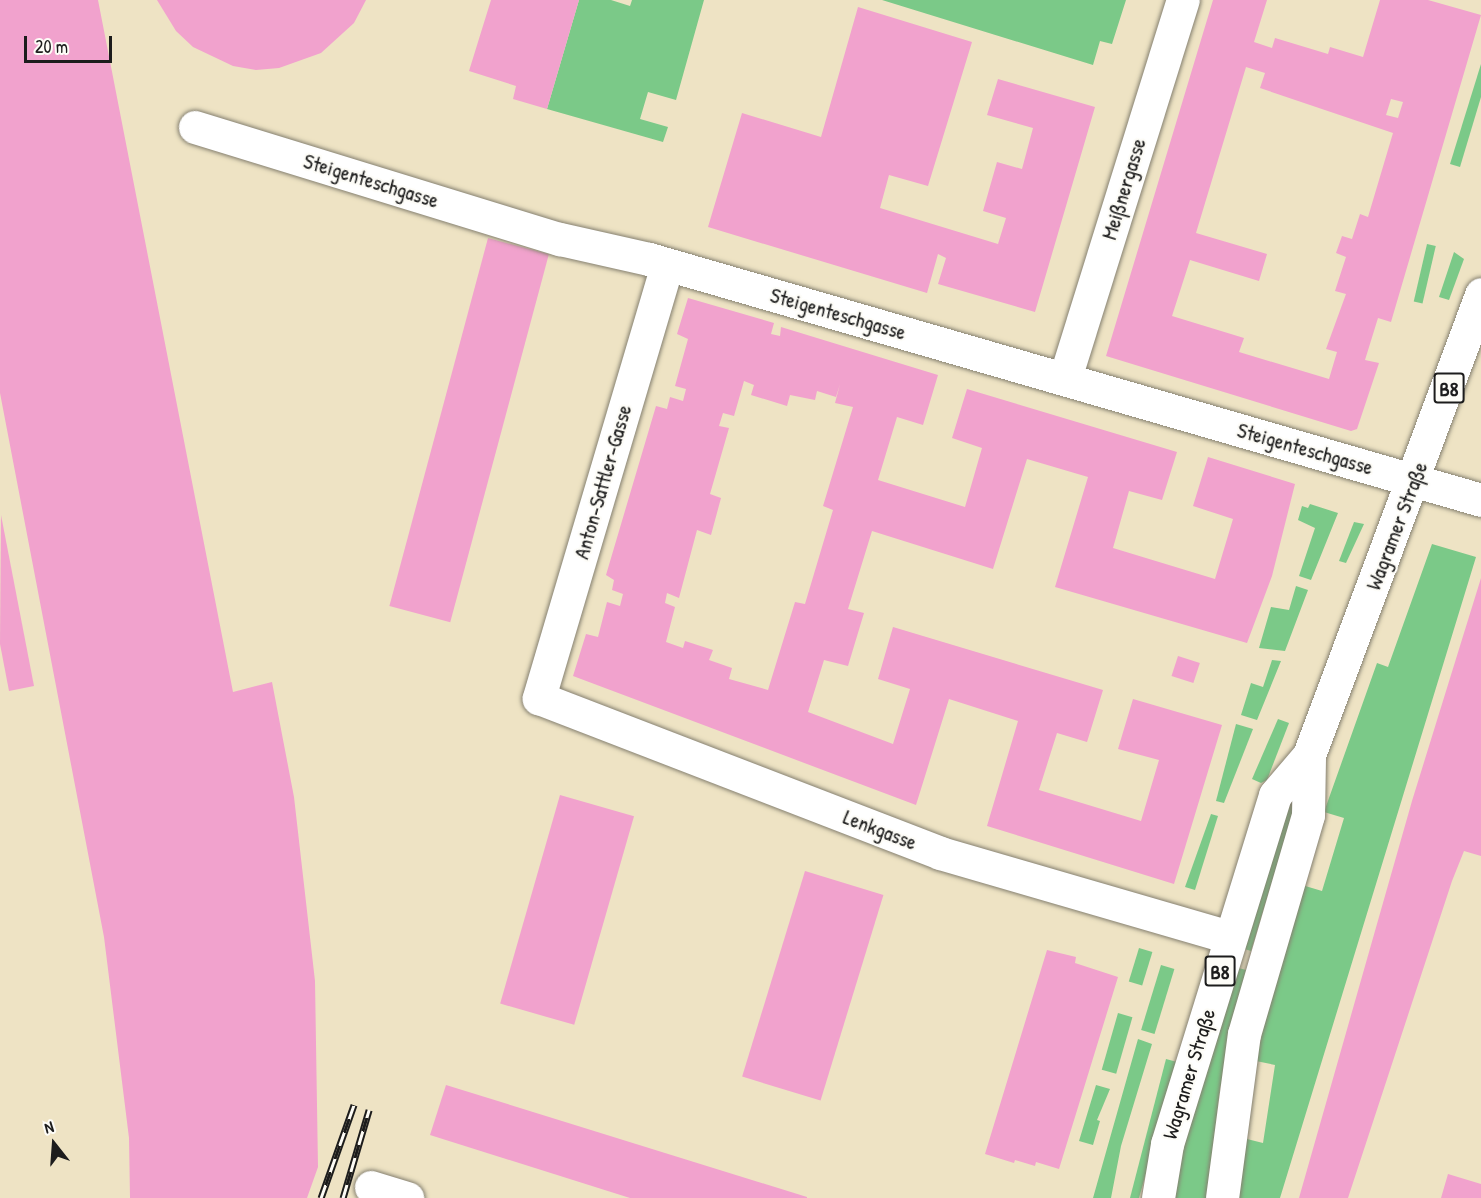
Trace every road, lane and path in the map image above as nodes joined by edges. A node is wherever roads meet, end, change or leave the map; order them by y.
1 (1183, 0) edge
2 (195, 127) dead end
3 (667, 265) junction
4 (1481, 294) edge
5 (1065, 378) junction
6 (1414, 481) junction
7 (1481, 500) edge
8 (539, 698) joint
9 (1309, 756) junction
10 (1230, 937) junction
11 (370, 1187) dead end
12 (407, 1198) edge
13 (1158, 1198) edge
14 (1222, 1198) edge

1 - 5 street, Meißnergasse
2 - 3 street, Steigenteschgasse
3 - 5 street, Steigenteschgasse
3 - 8 street, Anton-Sattler-Gasse
4 - 6 street, Wagramer Straße / B8
5 - 6 street, Steigenteschgasse
6 - 7 street, Steigenteschgasse
6 - 9 street, Wagramer Straße / B8
8 - 10 street, Lenkgasse
9 - 10 street, Wagramer Straße / B8
9 - 14 street, Wagramer Straße / B8
10 - 13 street, Wagramer Straße / B8
11 - 12 street

